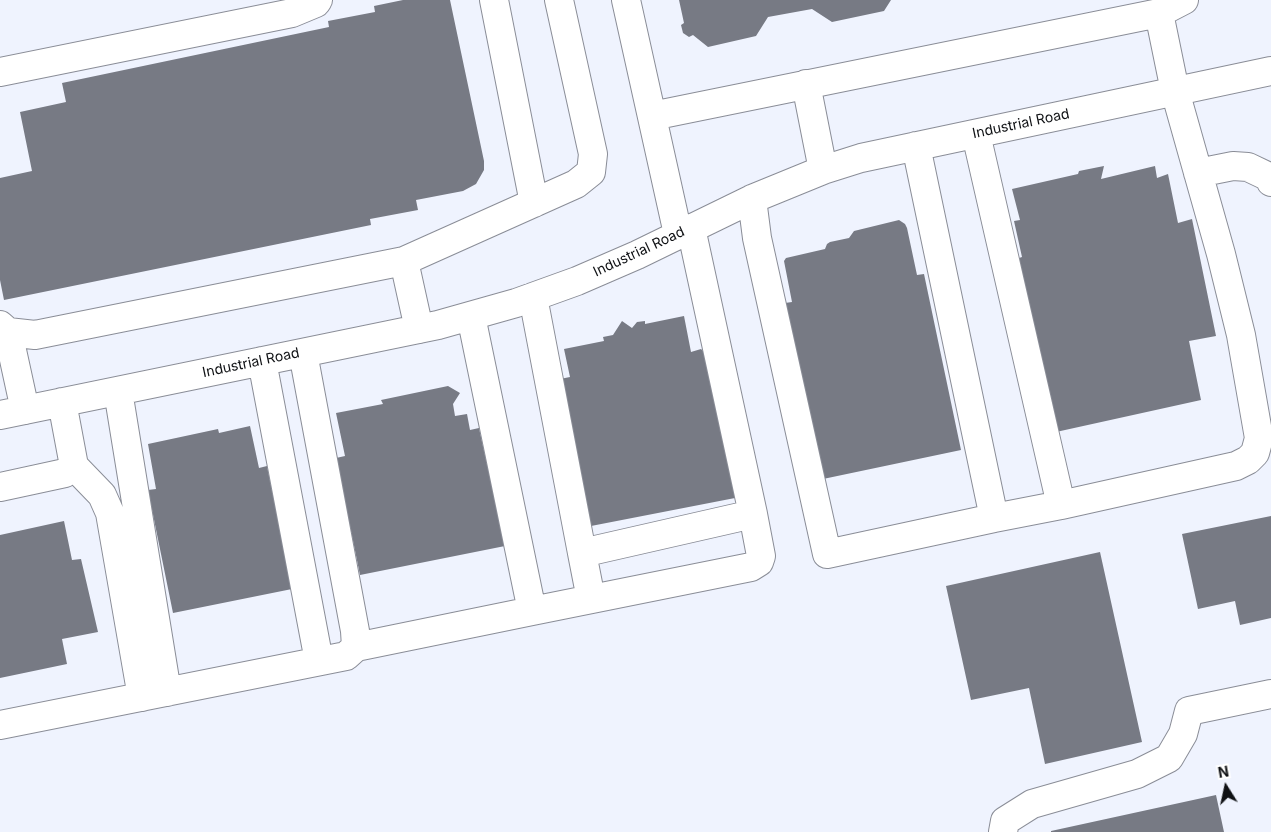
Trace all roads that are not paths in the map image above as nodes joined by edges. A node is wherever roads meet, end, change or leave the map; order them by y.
1 (318, 0) edge
2 (494, 0) edge
3 (560, 0) edge
4 (626, 0) edge
5 (1184, 0) edge
6 (1149, 9) edge
7 (1271, 71) edge
8 (0, 72) edge
9 (806, 84) junction
10 (1175, 91) junction
11 (652, 116) junction
12 (976, 134) junction
13 (916, 146) junction
14 (823, 170) junction
15 (1198, 174) junction
16 (1271, 182) edge
17 (752, 199) junction
18 (534, 203) junction
19 (684, 231) junction
20 (404, 261) junction
21 (533, 297) junction
22 (471, 316) junction
23 (4, 329) edge
24 (419, 329) junction
25 (303, 352) junction
26 (262, 361) junction
27 (118, 391) junction
28 (62, 402) junction
29 (12, 412) edge
30 (74, 466) junction
31 (0, 487) edge
32 (1061, 506) junction
33 (753, 514) junction
34 (994, 518) junction
35 (582, 553) junction
36 (591, 599) junction
37 (532, 611) junction
38 (356, 647) junction
39 (319, 661) junction
40 (155, 694) junction
41 (1271, 694) edge
42 (0, 725) edge
43 (1002, 832) edge

1 - 8 street
2 - 18 street
3 - 18 street
4 - 11 street
5 - 6 street
6 - 9 street
6 - 10 street
7 - 10 street, Industrial Road
9 - 11 street
9 - 14 street
10 - 12 street, Industrial Road
10 - 15 street
11 - 19 street
12 - 13 street, Industrial Road
12 - 32 street
13 - 14 street, Industrial Road
13 - 34 street
14 - 17 street, Industrial Road
15 - 16 street
15 - 32 street
17 - 19 street, Industrial Road
17 - 34 street
18 - 20 street
19 - 21 street, Industrial Road
19 - 33 street
20 - 23 street
20 - 24 street
21 - 22 street, Industrial Road
21 - 35 street
22 - 24 street, Industrial Road
22 - 37 street
23 - 29 street
24 - 25 street, Industrial Road
25 - 26 street, Industrial Road
25 - 38 street
26 - 27 street, Industrial Road
26 - 39 street
27 - 28 street, Industrial Road
27 - 40 street
28 - 29 street, Industrial Road
28 - 30 street
30 - 31 street
30 - 40 street
32 - 34 street
33 - 35 street
33 - 36 street
35 - 36 street
36 - 37 street
37 - 38 street
38 - 39 street
39 - 40 street
40 - 42 street
41 - 43 street

